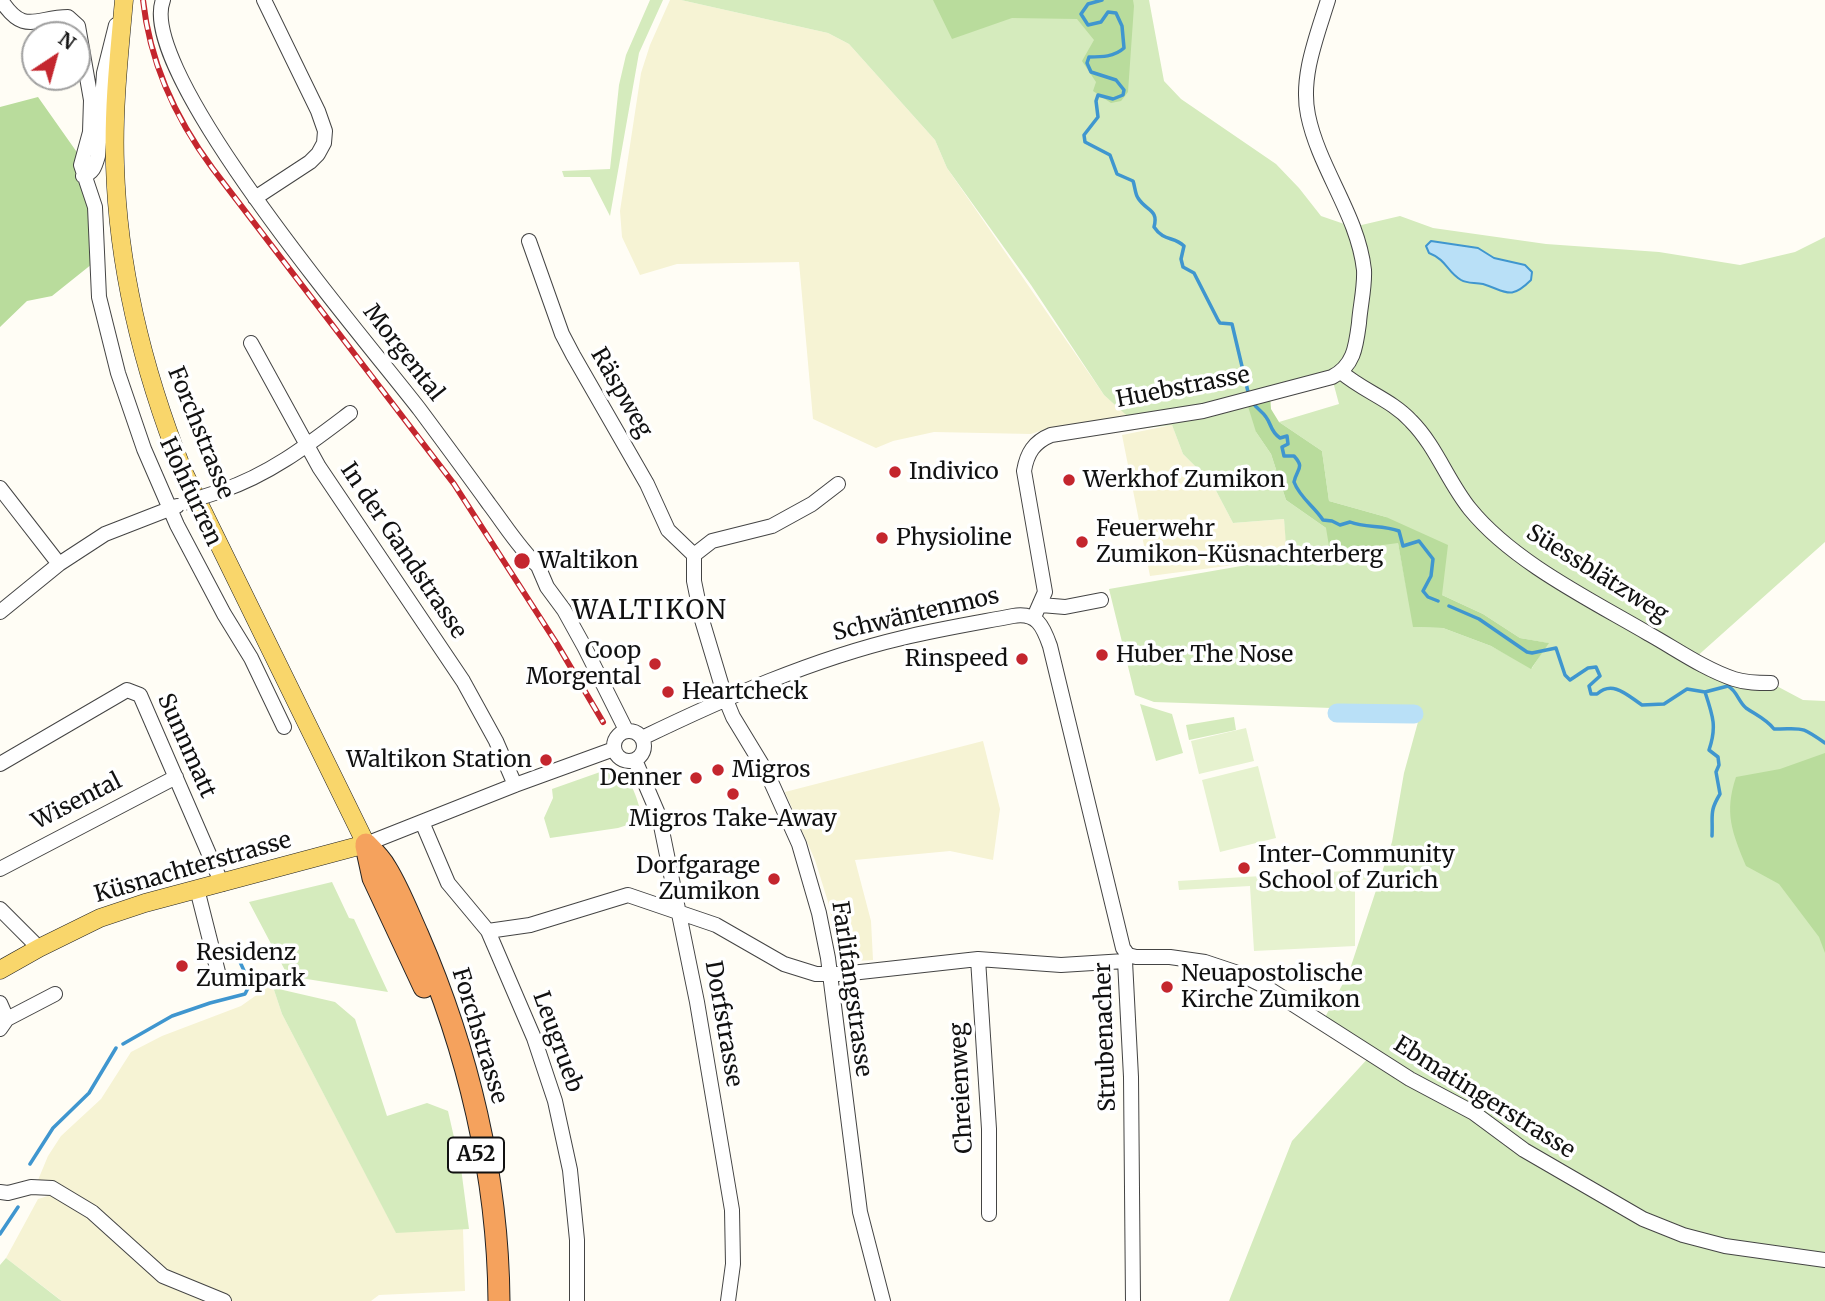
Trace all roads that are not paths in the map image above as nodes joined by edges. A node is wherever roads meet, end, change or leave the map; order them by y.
1 (1, 0) edge
2 (163, 0) edge
3 (264, 0) edge
4 (1328, 0) edge
5 (124, 4) edge
6 (83, 176) junction
7 (254, 198) junction
8 (528, 241) dead end
9 (251, 343) dead end
10 (1341, 372) junction
11 (350, 413) dead end
12 (306, 446) junction
13 (838, 484) dead end
14 (0, 488) edge
15 (176, 506) junction
16 (694, 555) junction
17 (59, 564) junction
18 (1101, 600) dead end
19 (1038, 611) junction
20 (0, 612) edge
21 (1771, 683) dead end
22 (726, 700) junction
23 (284, 727) dead end
24 (626, 730) junction
25 (642, 738) junction
26 (614, 749) junction
27 (635, 760) junction
28 (0, 764) edge
29 (176, 777) junction
30 (515, 785) junction
31 (422, 822) junction
32 (366, 844) junction
33 (0, 869) edge
34 (222, 884) junction
35 (197, 889) junction
36 (0, 909) edge
37 (679, 913) junction
38 (488, 931) junction
39 (38, 948) junction
40 (1126, 958) junction
41 (978, 959) junction
42 (0, 970) edge
43 (830, 974) junction
44 (219, 976) dead end
45 (55, 994) dead end
46 (0, 1003) edge
47 (4, 1024) edge
48 (0, 1192) edge
49 (989, 1214) dead end
50 (1825, 1260) edge
51 (224, 1301) edge
52 (491, 1301) edge
53 (499, 1301) edge
54 (577, 1301) edge
55 (728, 1301) edge
56 (883, 1301) edge
57 (1133, 1301) edge

1 - 6 street
2 - 7 street, Morgental
3 - 7 street
4 - 10 street
5 - 6 street, Forchstrasse
5 - 32 main road, Forchstrasse
6 - 15 street, Hohfurren
7 - 24 street, Morgental
8 - 16 street, Räspweg
9 - 12 street, In der Gandstrasse
10 - 19 street, Huebstrasse
10 - 21 street, Süessblätzweg
11 - 12 street
12 - 15 street, bridge
12 - 30 street, In der Gandstrasse
13 - 16 street
14 - 17 street
15 - 17 street
15 - 23 street, Hohfurren
16 - 22 street
17 - 20 street
18 - 19 street, Schwäntenmos
19 - 22 street, Schwäntenmos
19 - 40 street, Strubenacher
22 - 25 street, Schwäntenmos
22 - 43 street, Farlifangstrasse
24 - 25 street
24 - 26 street
25 - 27 street
26 - 27 street
26 - 30 street
27 - 37 street, Dorfstrasse
28 - 29 street, Sunnmatt
29 - 33 street, Wisental
29 - 34 street, Sunnmatt
30 - 31 street
31 - 32 street
31 - 38 street, Leugrueb
32 - 34 main road, Küsnachterstrasse
32 - 52 highway, Forchstrasse / A52
32 - 53 highway, Forchstrasse / A52
34 - 35 main road, Küsnachterstrasse
35 - 39 main road, Küsnachterstrasse
35 - 44 street
36 - 39 street
37 - 38 street
37 - 43 street, Ebmatingerstrasse
37 - 55 street, Dorfstrasse
38 - 54 street, Leugrueb
39 - 42 main road, Küsnachterstrasse
40 - 41 street, Ebmatingerstrasse
40 - 50 street, Ebmatingerstrasse
40 - 57 street, Strubenacher
41 - 43 street, Ebmatingerstrasse
41 - 49 street, Chreienweg
43 - 56 street, Farlifangstrasse
45 - 47 street
46 - 47 street
48 - 51 street

